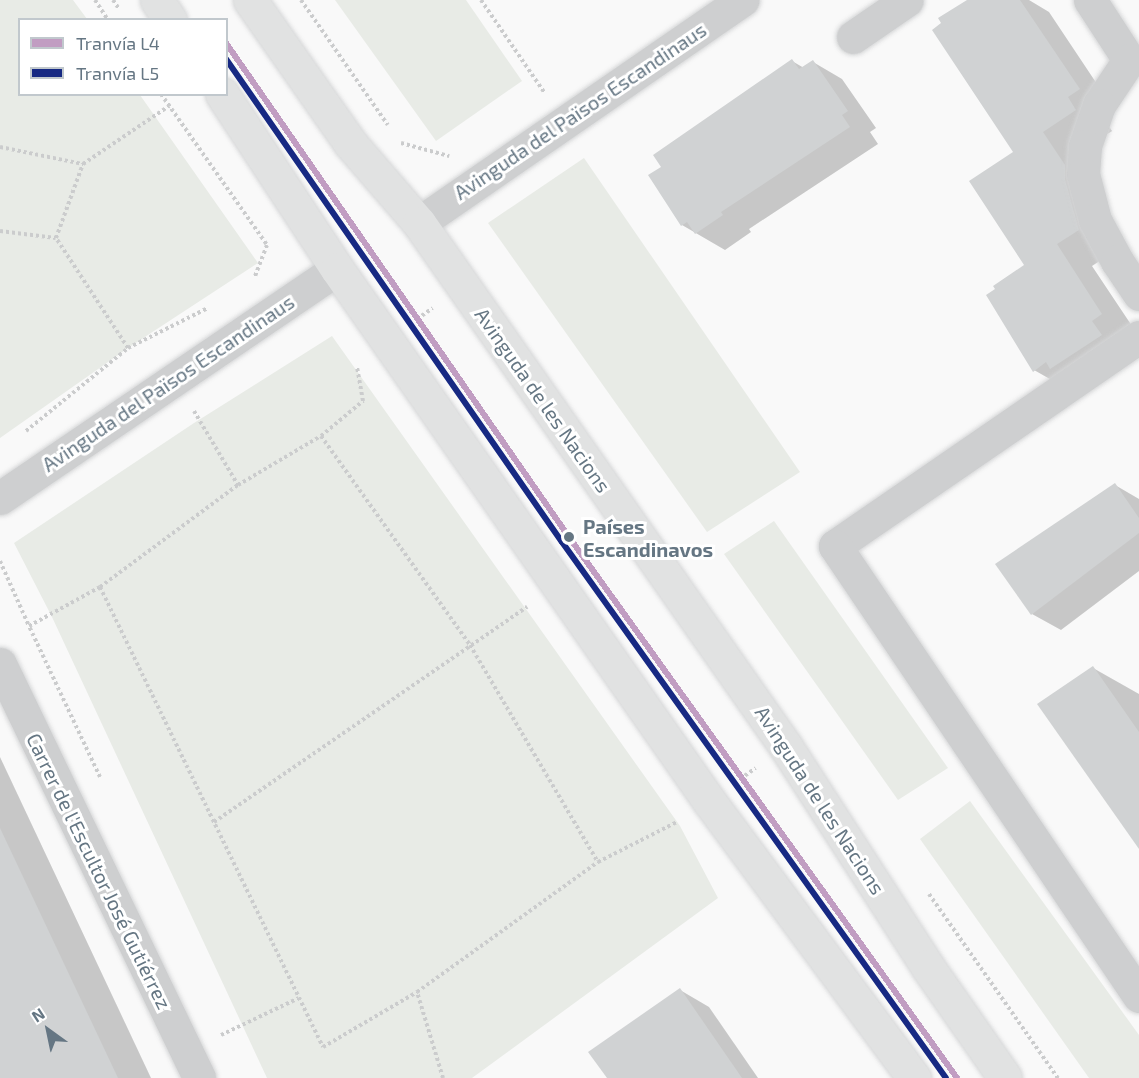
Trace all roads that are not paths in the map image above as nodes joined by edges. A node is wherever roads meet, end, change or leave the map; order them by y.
1 (157, 0) edge
2 (250, 0) edge
3 (742, 0) edge
4 (907, 0) edge
5 (1090, 0) edge
6 (169, 18) edge
7 (852, 37) dead end
8 (223, 96) edge
9 (419, 223) junction
10 (337, 269) junction
11 (1139, 294) edge
12 (1139, 337) edge
13 (0, 498) edge
14 (0, 664) edge
15 (1139, 996) edge
16 (199, 1078) edge
17 (914, 1078) edge
18 (1005, 1078) edge

1 - 6 main road
2 - 9 main road, Avinguda de les Nacions
3 - 9 street, Avinguda del Països Escandinaus
4 - 7 street
5 - 11 street
8 - 10 main road
9 - 18 main road, Avinguda de les Nacions
10 - 13 street, Avinguda del Països Escandinaus
10 - 17 main road
12 - 15 street
14 - 16 street, Carrer de l'Escultor José Gutiérrez

